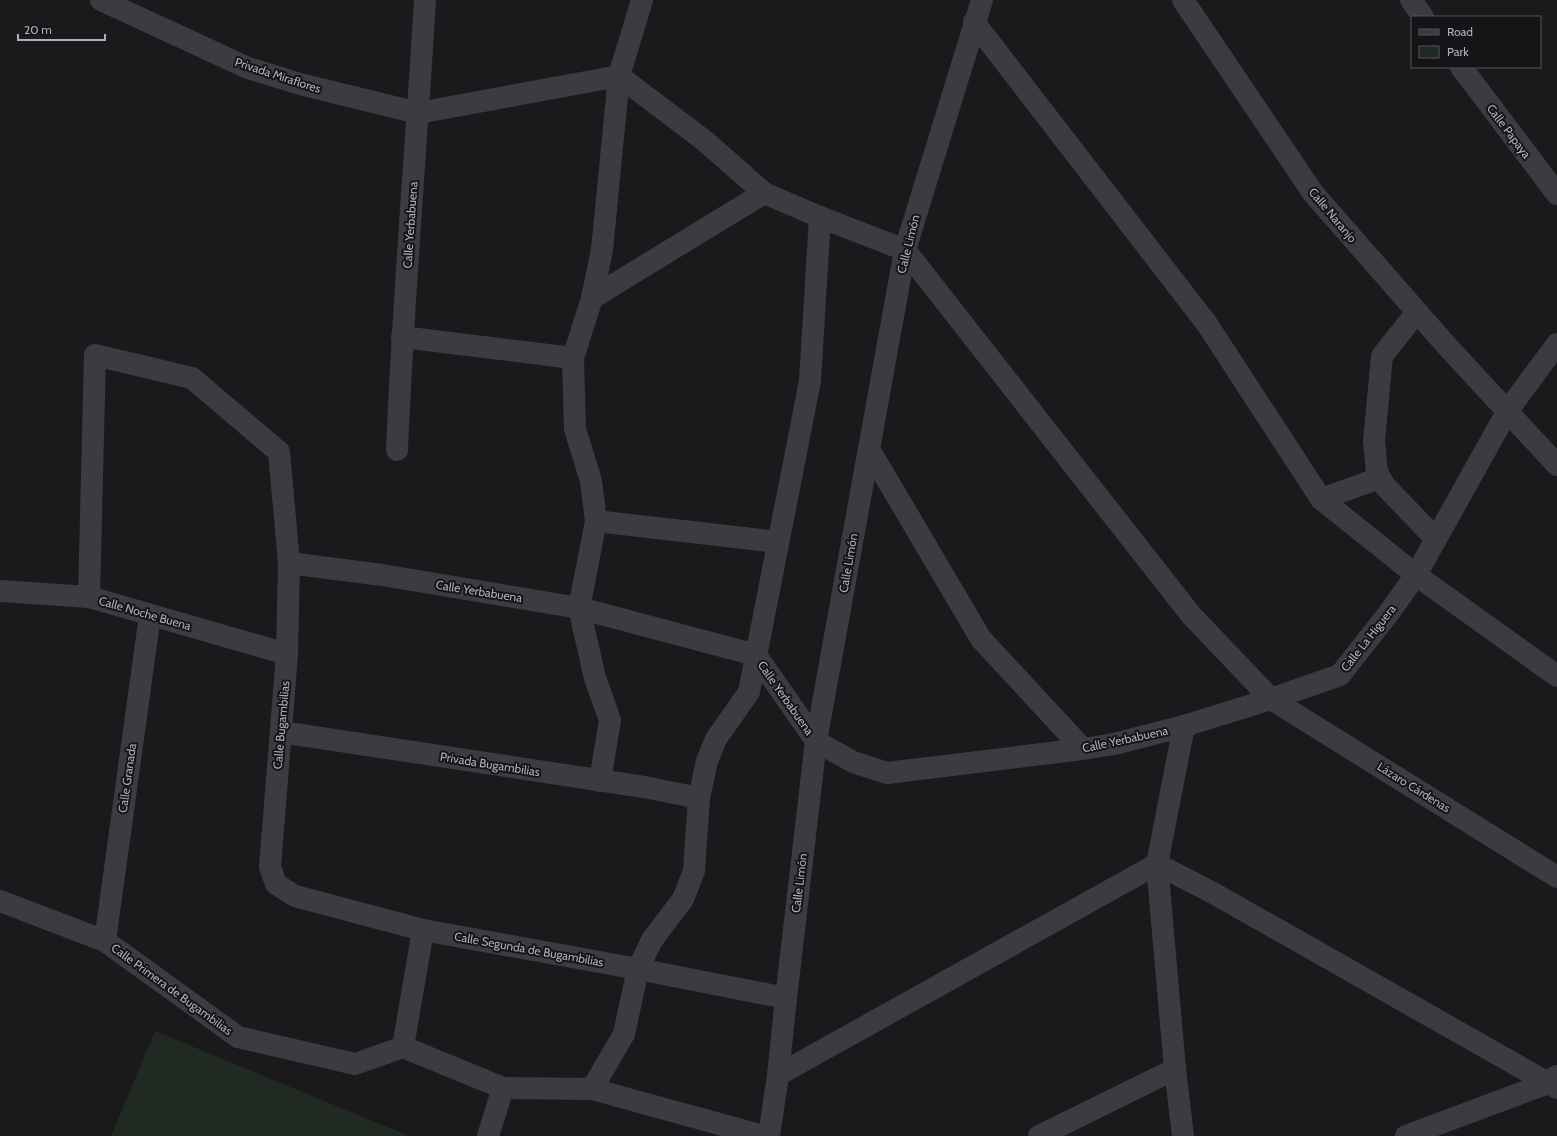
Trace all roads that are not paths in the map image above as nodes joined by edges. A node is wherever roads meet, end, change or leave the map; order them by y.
1 (100, 0) edge
2 (424, 0) edge
3 (642, 0) edge
4 (982, 0) edge
5 (1183, 0) edge
6 (1411, 0) edge
7 (1422, 16) edge
8 (974, 22) junction
9 (1462, 68) edge
10 (619, 76) junction
11 (418, 113) junction
12 (764, 193) junction
13 (1557, 194) edge
14 (820, 218) junction
15 (905, 250) junction
16 (592, 298) junction
17 (1417, 312) junction
18 (402, 337) junction
19 (1557, 344) edge
20 (573, 358) junction
21 (1508, 410) junction
22 (869, 449) junction
23 (397, 450) dead end
24 (1557, 465) edge
25 (1380, 478) junction
26 (1321, 499) junction
27 (596, 521) junction
28 (1436, 539) junction
29 (778, 542) junction
30 (289, 563) junction
31 (1416, 575) junction
32 (0, 591) edge
33 (89, 597) junction
34 (579, 608) junction
35 (150, 615) junction
36 (287, 654) junction
37 (756, 655) junction
38 (1557, 676) edge
39 (1271, 699) junction
40 (1184, 726) junction
41 (281, 732) junction
42 (816, 741) junction
43 (1083, 749) junction
44 (600, 781) junction
45 (699, 798) junction
46 (1157, 864) junction
47 (1557, 877) edge
48 (276, 884) joint
49 (0, 901) edge
50 (423, 930) junction
51 (105, 941) junction
52 (638, 968) junction
53 (786, 998) junction
54 (403, 1047) junction
55 (1175, 1068) junction
56 (778, 1075) junction
57 (1554, 1082) edge
58 (504, 1088) junction
59 (592, 1089) junction
60 (488, 1136) edge
61 (762, 1136) edge
62 (769, 1136) edge
63 (1039, 1136) edge
64 (1183, 1136) edge
65 (1406, 1136) edge

1 - 11 street, Privada Miraflores
2 - 11 street, Calle Yerbabuena
3 - 10 street
4 - 8 street, Calle Limón
5 - 17 street, Calle Naranjo
6 - 7 street
8 - 15 street, Calle Limón
8 - 26 street
9 - 13 street, Calle Papaya
10 - 11 street
10 - 12 street
10 - 16 street
11 - 18 street, Calle Yerbabuena
12 - 14 street
12 - 16 street
14 - 15 street
14 - 29 street
15 - 22 street, Calle Limón
15 - 39 street, Lázaro Cárdenas
16 - 20 street
17 - 21 street, Calle Naranjo
17 - 25 street
18 - 20 street
18 - 23 street, Calle Yerbabuena
19 - 21 street, Calle La Higuera
20 - 27 street
21 - 24 street, Calle Naranjo
21 - 28 street, Calle La Higuera
22 - 42 street, Calle Limón
22 - 43 street
25 - 26 street
25 - 28 street
26 - 31 street
27 - 29 street
27 - 34 street
28 - 31 street, Calle La Higuera
29 - 37 street
30 - 33 street, Calle Bugambilias
30 - 34 street, Calle Yerbabuena
30 - 36 street, Calle Bugambilias
31 - 38 street
31 - 39 street, Calle La Higuera
32 - 33 street, Calle Noche Buena
33 - 35 street, Calle Noche Buena
34 - 37 street, Calle Yerbabuena
34 - 44 street
35 - 36 street, Calle Noche Buena
35 - 51 street, Calle Granada
36 - 41 street, Calle Bugambilias
37 - 42 street, Calle Yerbabuena
37 - 45 street
39 - 40 street, Calle La Higuera
39 - 47 street, Lázaro Cárdenas
40 - 43 street, Calle Yerbabuena
40 - 46 street
41 - 44 street, Privada Bugambilias
41 - 48 street, Calle Bugambilias
42 - 43 street, Calle Yerbabuena
42 - 53 street, Calle Limón
44 - 45 street, Privada Bugambilias
45 - 52 street
46 - 55 street
46 - 56 street
46 - 57 street
48 - 50 street, Calle Segunda de Bugambilias
49 - 51 street, Calle Primera de Bugambilias
50 - 52 street, Calle Segunda de Bugambilias
50 - 54 street
51 - 54 street, Calle Primera de Bugambilias
52 - 53 street, Calle Segunda de Bugambilias
52 - 59 street
53 - 56 street, Calle Limón
54 - 58 street
55 - 63 street
55 - 64 street
56 - 62 street, Calle Limón
57 - 65 street
58 - 59 street
58 - 60 street
59 - 61 street

